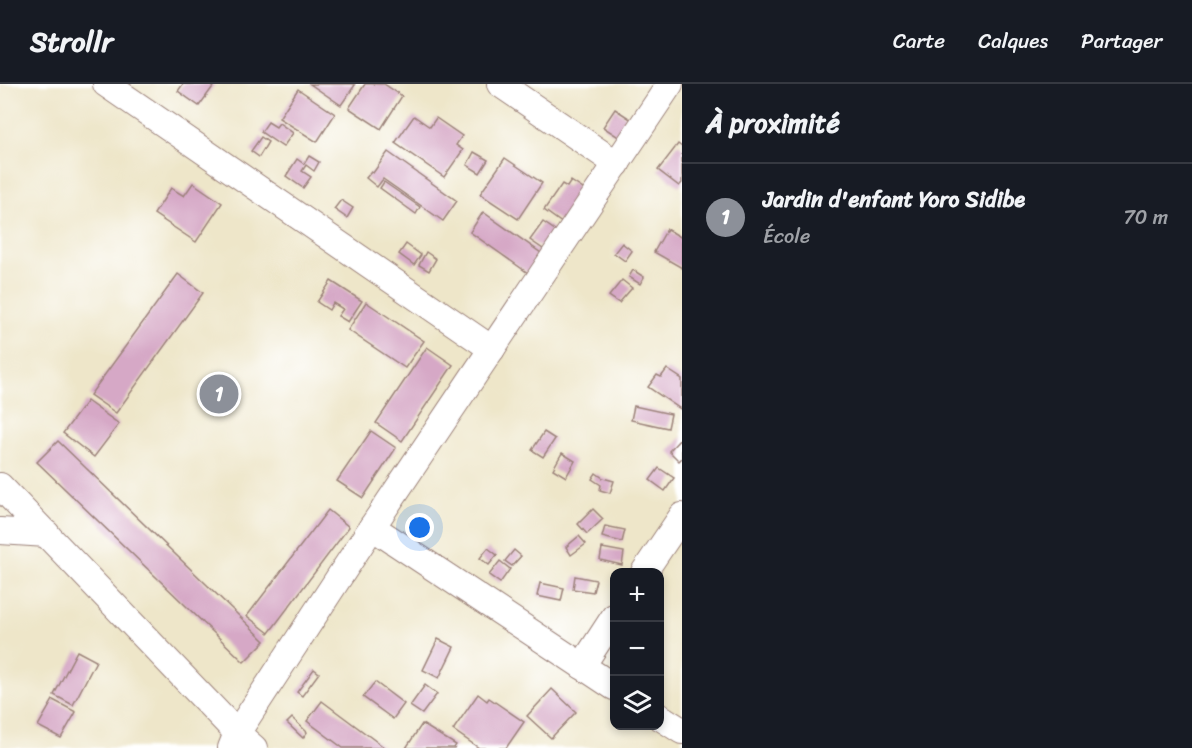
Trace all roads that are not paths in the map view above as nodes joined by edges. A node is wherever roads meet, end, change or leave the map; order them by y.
1 (106, 84) edge
2 (500, 84) edge
3 (670, 84) edge
4 (617, 164) junction
5 (492, 349) junction
6 (0, 486) edge
7 (682, 516) edge
8 (372, 527) junction
9 (0, 531) edge
10 (47, 534) junction
11 (647, 568) edge
12 (612, 622) edge
13 (582, 666) junction
14 (610, 684) edge
15 (664, 720) edge
16 (682, 731) edge
17 (241, 743) edge

1 - 5 street
2 - 4 street
3 - 4 street
4 - 5 street
5 - 8 street
6 - 10 street
7 - 11 street
8 - 13 street
8 - 17 street
9 - 10 street
10 - 17 street
12 - 13 street
13 - 14 street
15 - 16 street

